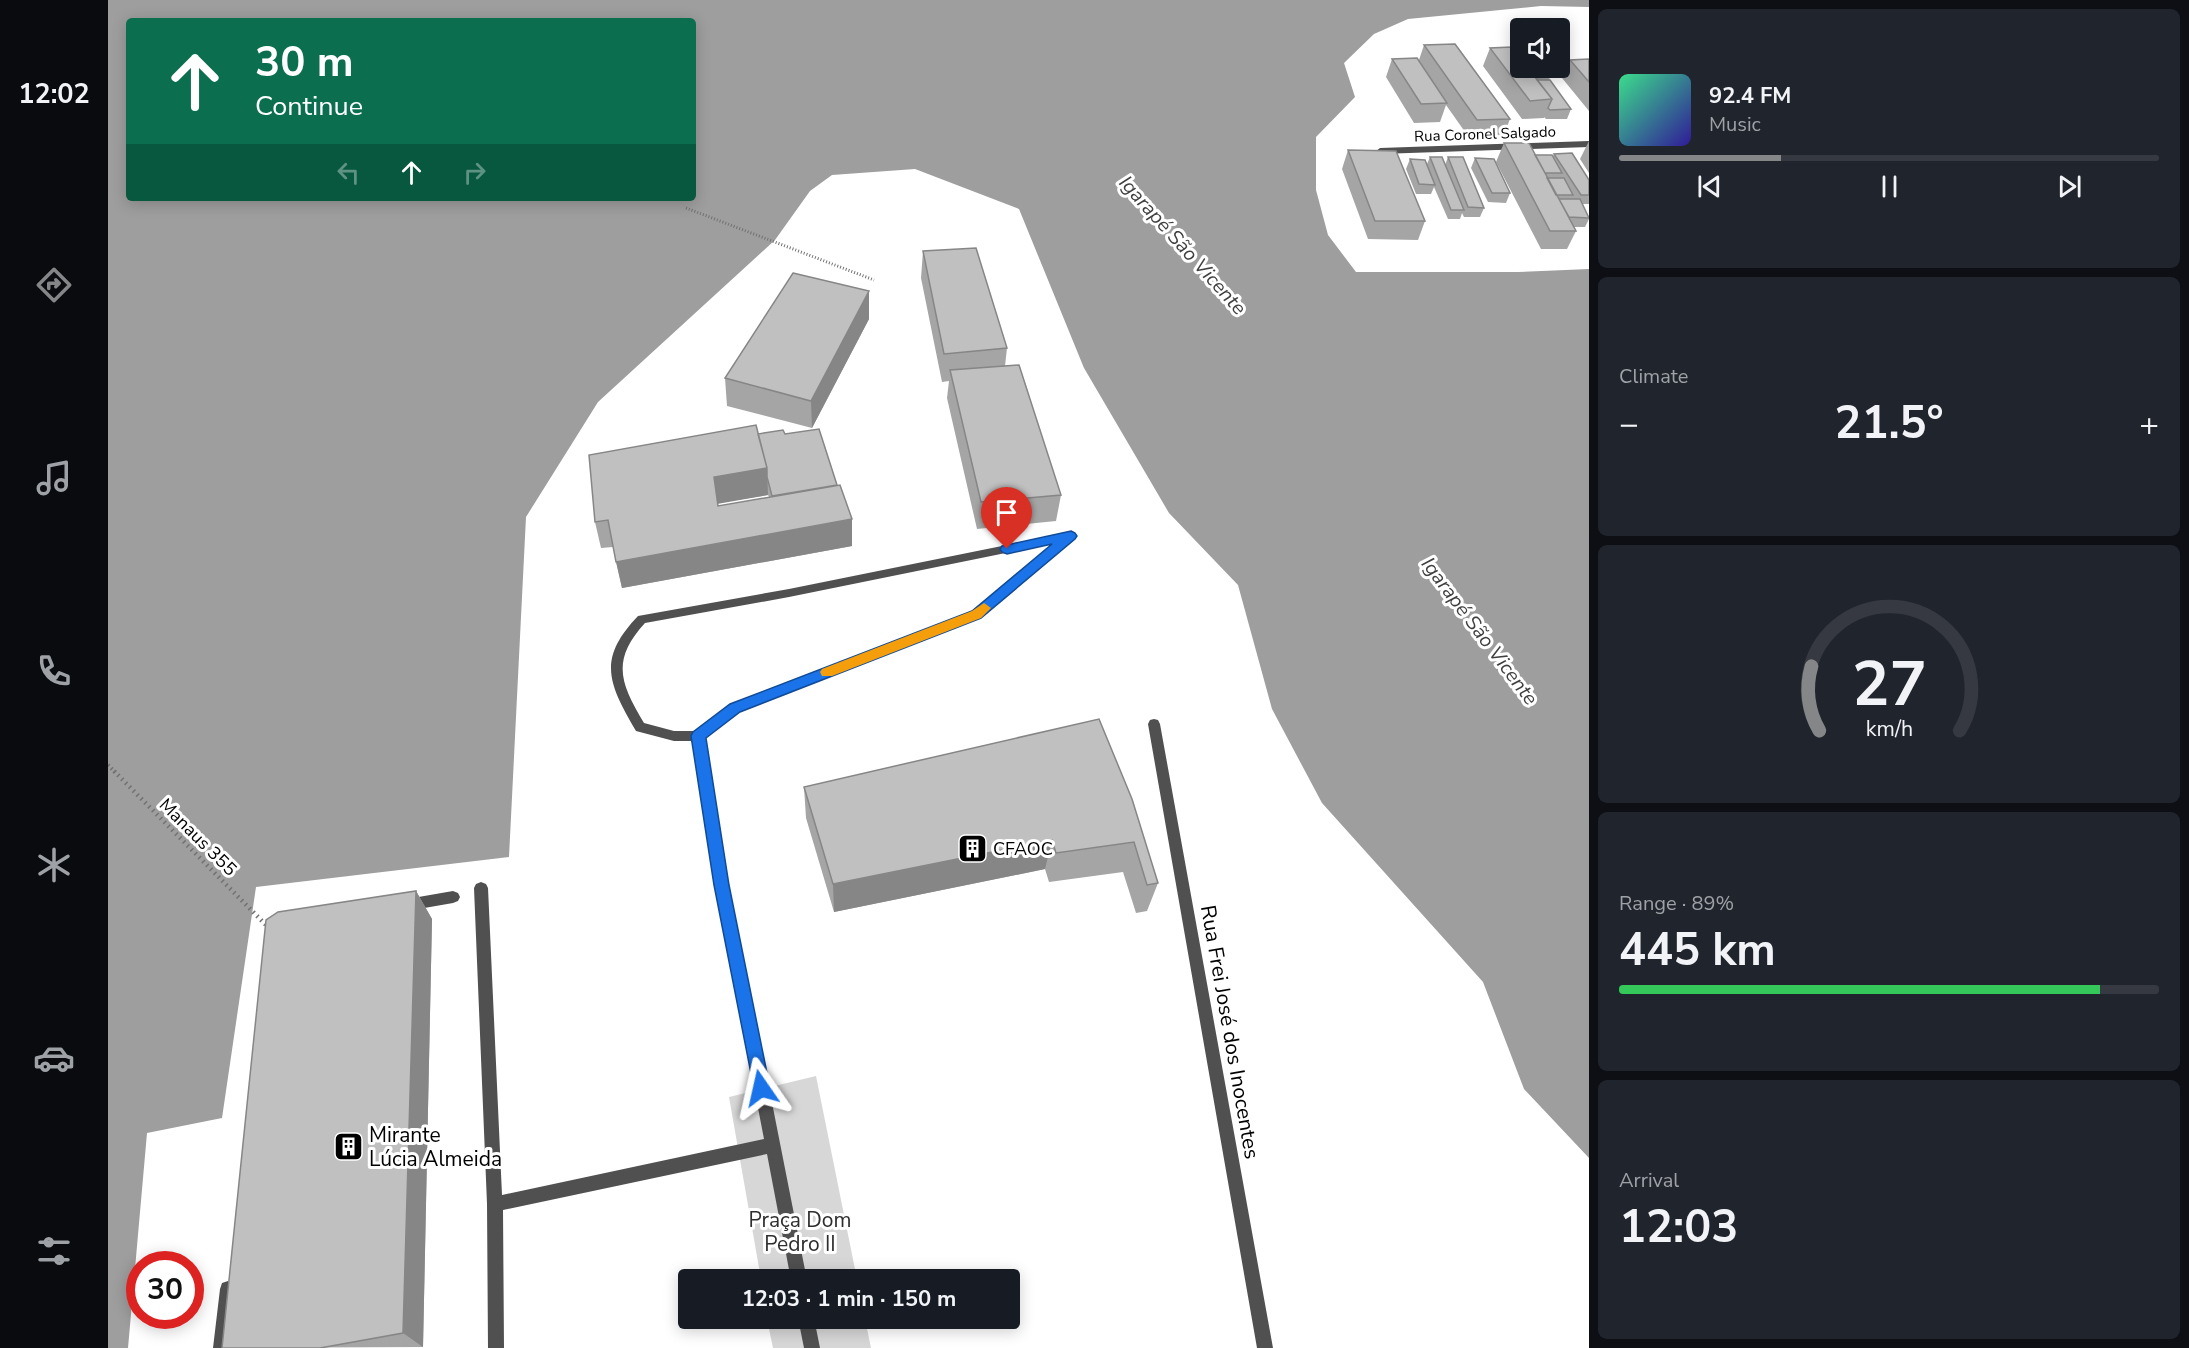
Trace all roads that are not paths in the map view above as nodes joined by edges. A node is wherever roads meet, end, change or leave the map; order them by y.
1 (1589, 144) edge
2 (1369, 152) edge
3 (1154, 724) dead end
4 (698, 736) junction
5 (481, 888) dead end
6 (453, 897) dead end
7 (395, 907) edge
8 (772, 1144) junction
9 (495, 1204) junction
10 (797, 1269) edge
11 (229, 1278) edge
12 (808, 1329) edge
13 (221, 1348) edge
14 (496, 1348) edge
15 (812, 1348) edge
16 (1265, 1348) edge

1 - 2 street, Rua Coronel Salgado
3 - 16 street, Rua Frei José dos Inocentes
4 - 4 street
4 - 8 street
5 - 9 street
6 - 7 street
8 - 9 street
8 - 10 street
9 - 14 street
11 - 13 street
12 - 15 street

